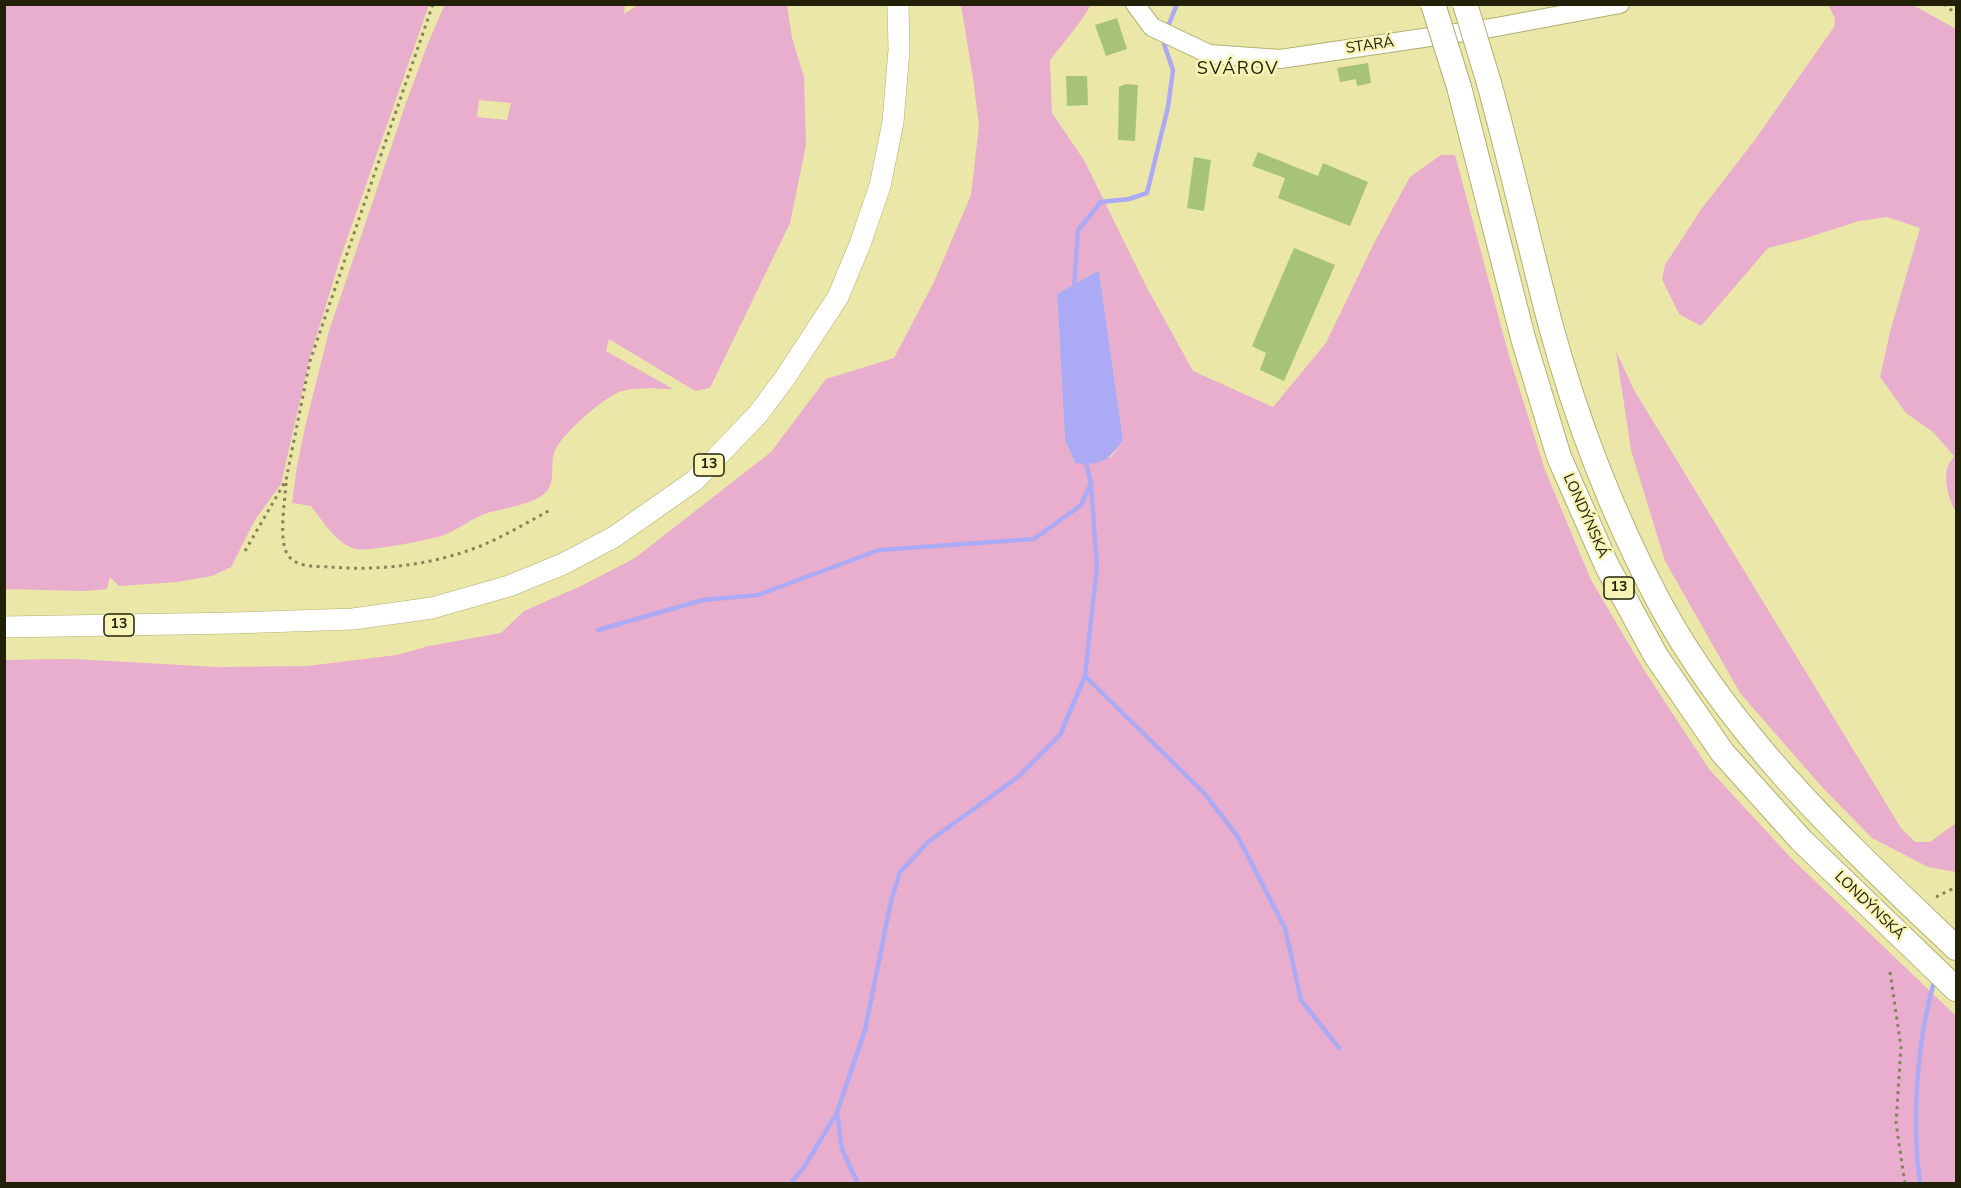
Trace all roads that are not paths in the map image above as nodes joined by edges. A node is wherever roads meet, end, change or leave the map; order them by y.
1 (898, 4) edge
2 (1135, 4) edge
3 (1433, 4) edge
4 (1465, 4) edge
5 (1620, 4) edge
6 (4, 627) edge
7 (1956, 948) edge
8 (1956, 988) edge

1 - 6 main road, 13
2 - 5 street, STARÁ
3 - 8 highway, LONDÝNSKÁ / 13, bridge
4 - 7 highway, LONDÝNSKÁ / 13, bridge

